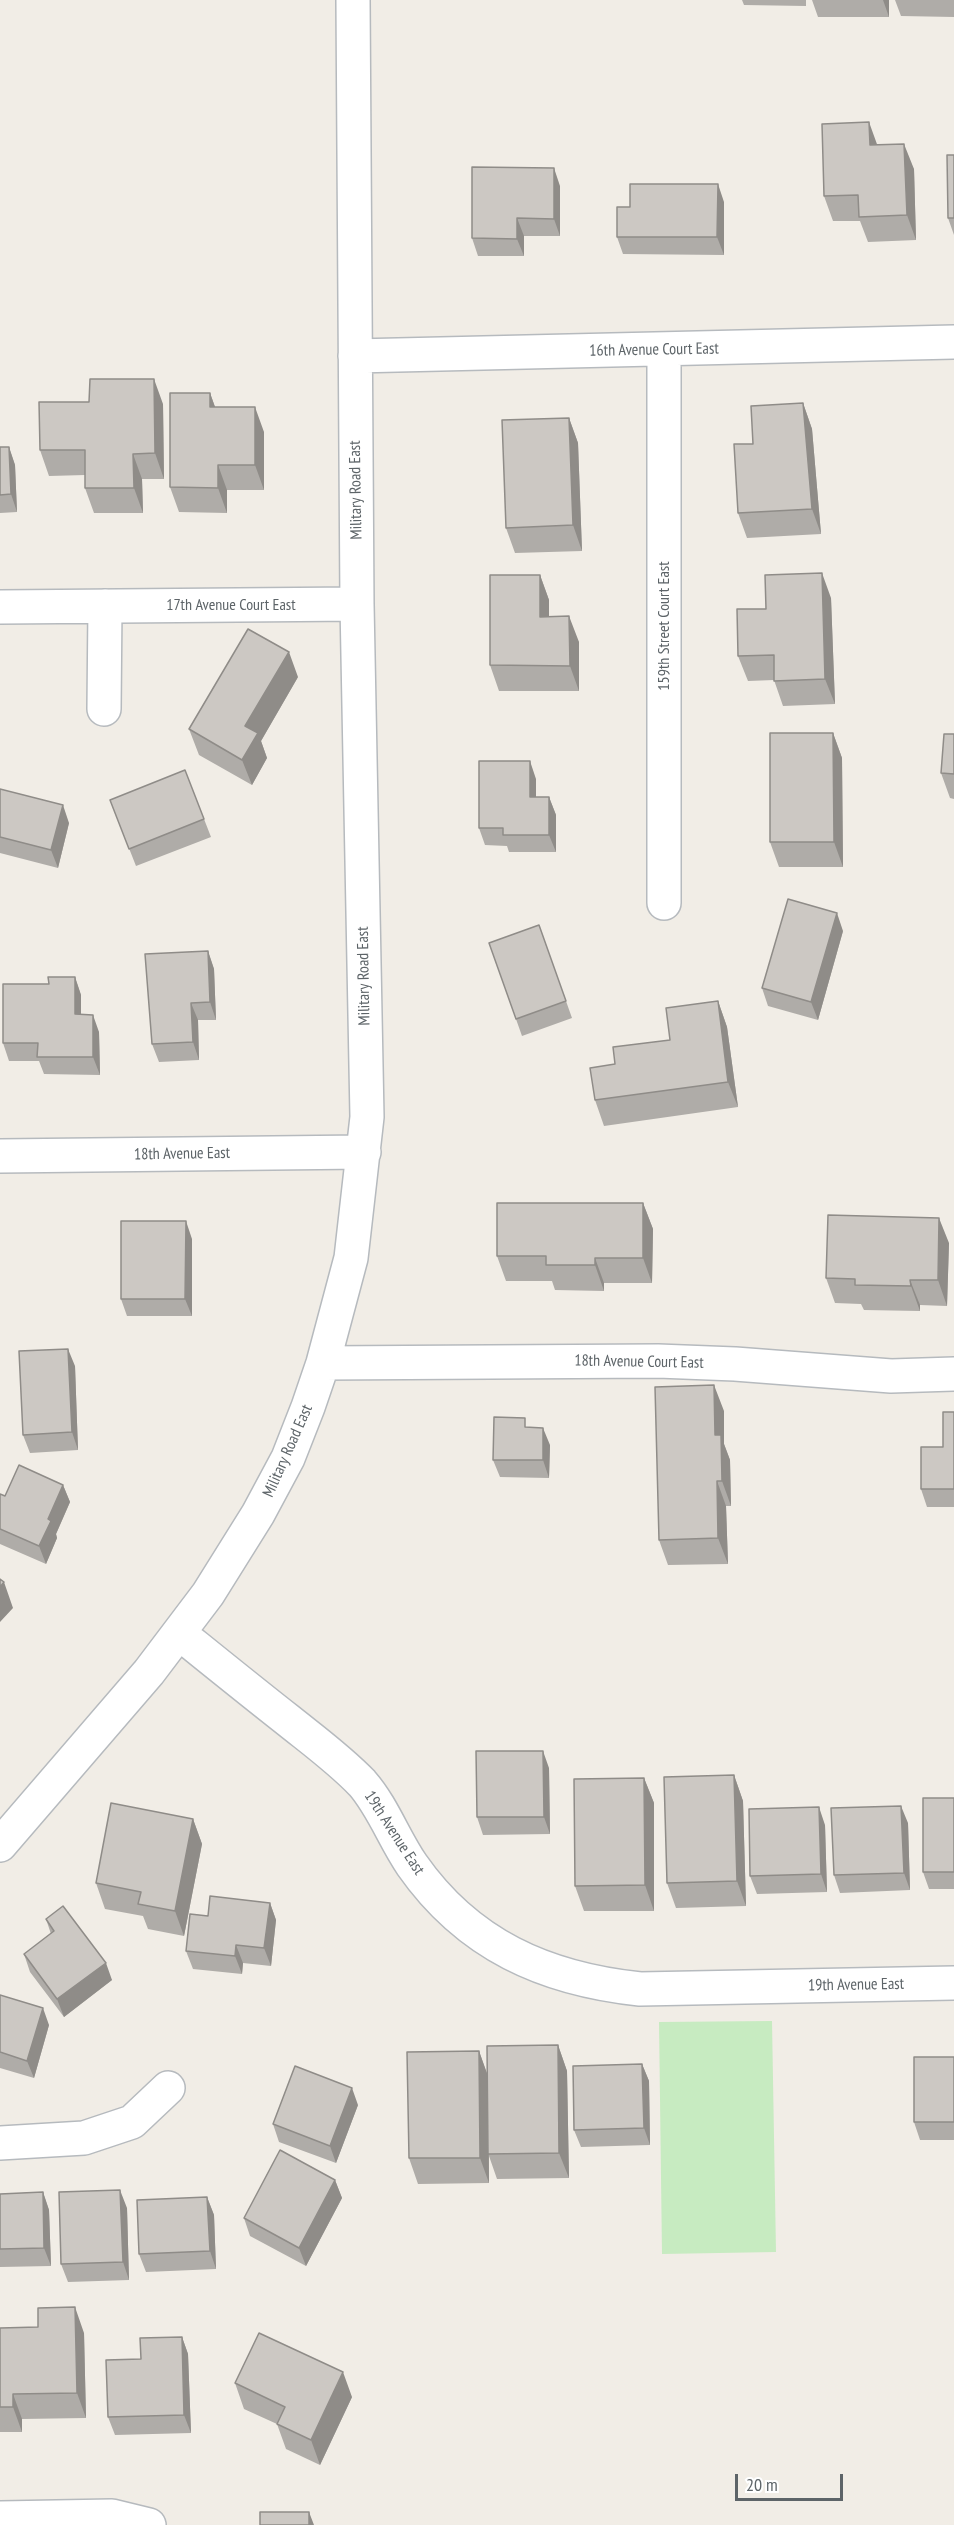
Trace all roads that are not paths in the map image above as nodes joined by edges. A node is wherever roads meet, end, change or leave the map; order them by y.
1 (353, 0) edge
2 (954, 342) edge
3 (664, 350) junction
4 (355, 356) junction
5 (357, 604) junction
6 (105, 606) junction
7 (0, 607) edge
8 (104, 709) dead end
9 (664, 903) dead end
10 (364, 1152) junction
11 (0, 1156) edge
12 (323, 1363) junction
13 (954, 1374) edge
14 (178, 1633) junction
15 (0, 1845) edge
16 (954, 1983) edge
17 (168, 2088) dead end
18 (0, 2143) edge
19 (0, 2518) edge
20 (149, 2525) edge

1 - 4 street, Military Road East
2 - 3 street, 16th Avenue Court East
3 - 4 street, 16th Avenue Court East
3 - 9 street, 159th Street Court East
4 - 5 street, Military Road East
5 - 6 street, 17th Avenue Court East
5 - 10 street, Military Road East
6 - 7 street, 17th Avenue Court East
6 - 8 street
10 - 11 street, 18th Avenue East
10 - 12 street, Military Road East
12 - 13 street, 18th Avenue Court East
12 - 14 street, Military Road East
14 - 15 street, Military Road East
14 - 16 street, 19th Avenue East
17 - 18 street
19 - 20 street

